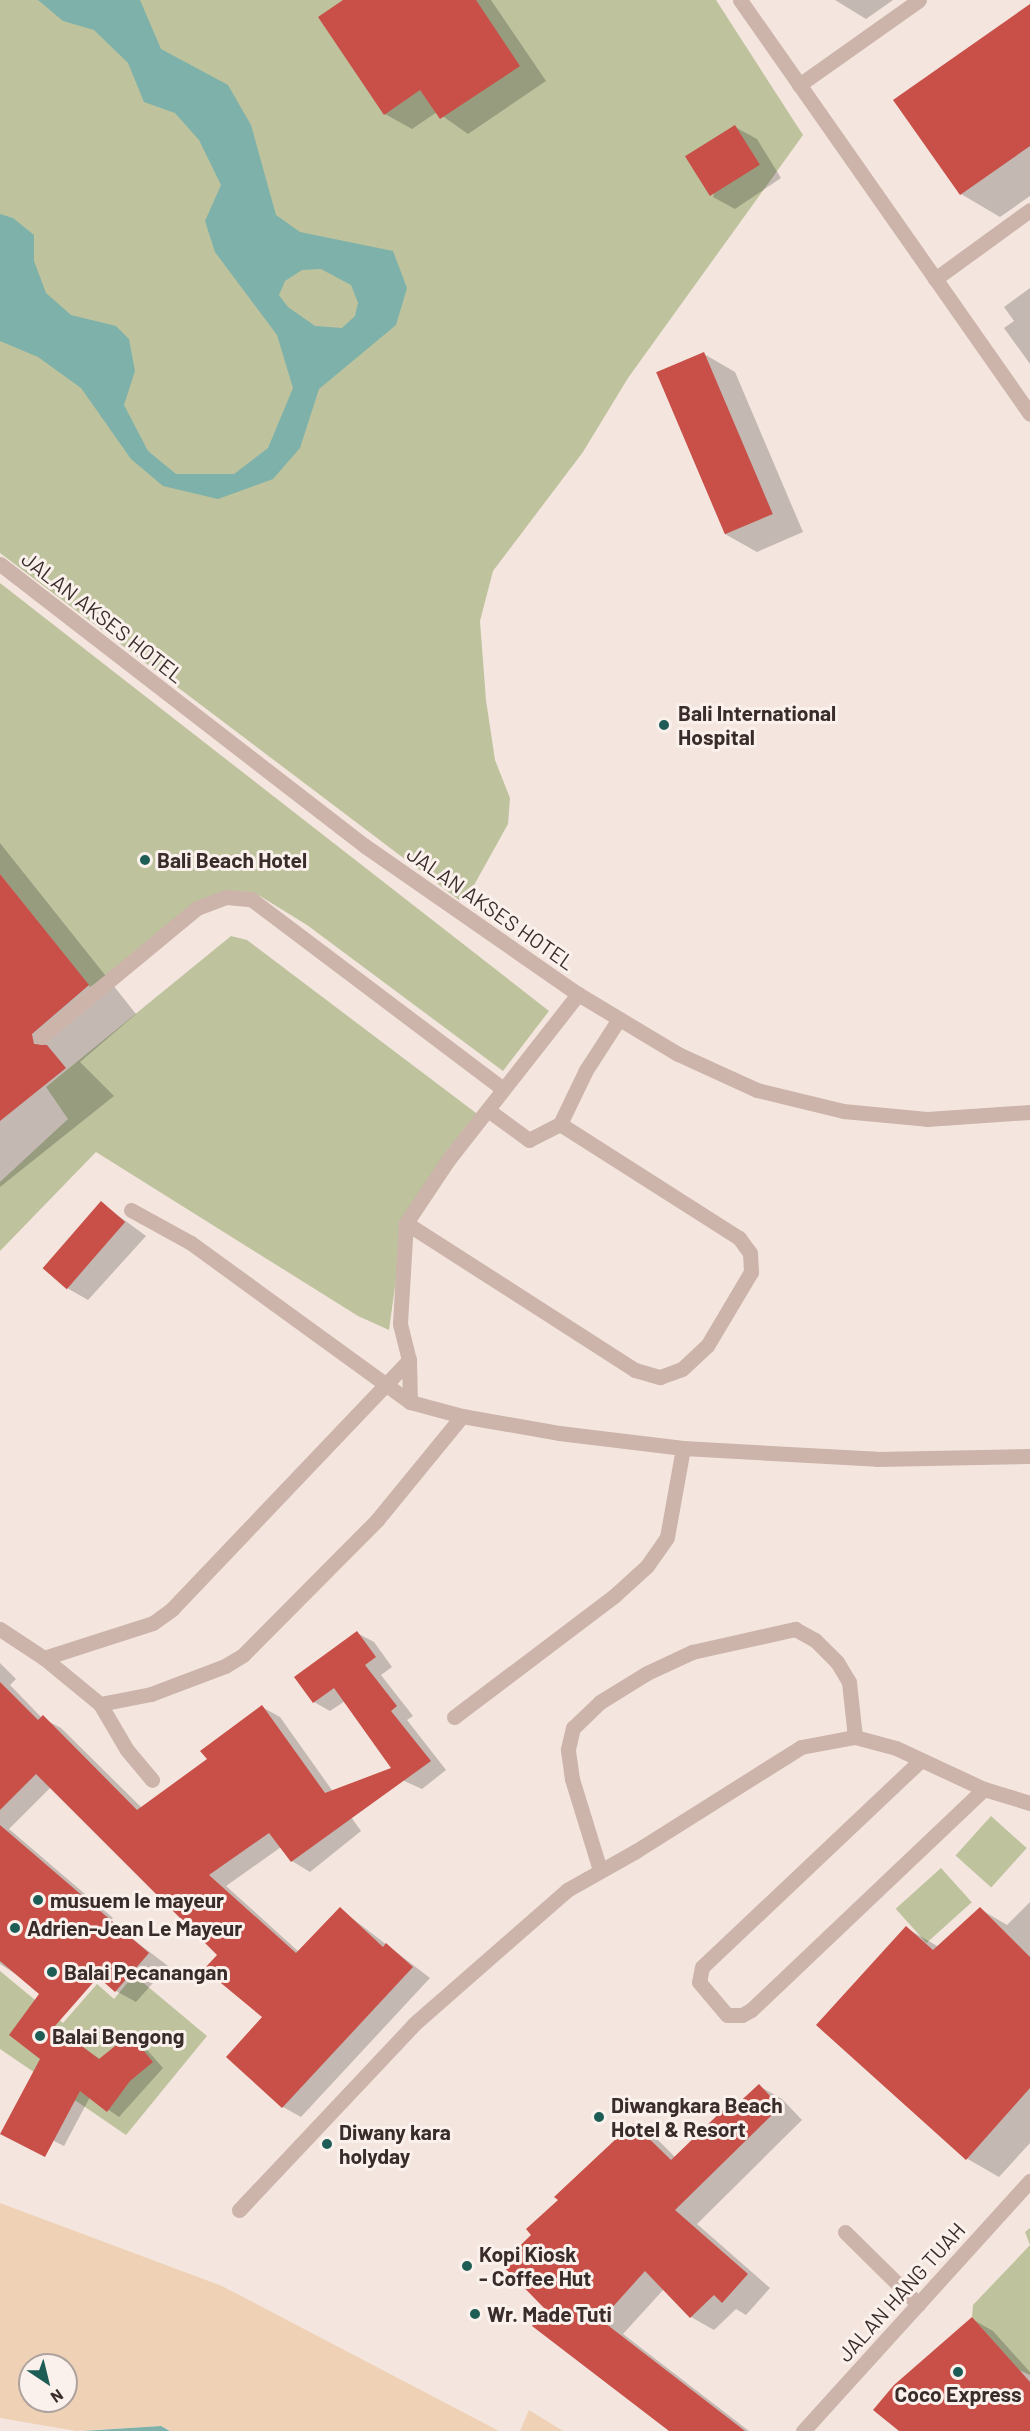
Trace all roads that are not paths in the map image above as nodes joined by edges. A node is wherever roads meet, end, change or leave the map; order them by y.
1 (740, 0) edge
2 (919, 0) edge
3 (799, 84) junction
4 (1030, 210) edge
5 (935, 279) junction
6 (1030, 414) edge
7 (0, 564) edge
8 (578, 993) junction
9 (619, 1019) junction
10 (41, 1037) dead end
11 (502, 1089) junction
12 (488, 1110) junction
13 (1030, 1112) edge
14 (560, 1124) junction
15 (131, 1210) dead end
16 (406, 1223) junction
17 (409, 1360) junction
18 (384, 1387) junction
19 (410, 1402) junction
20 (462, 1416) junction
21 (683, 1448) junction
22 (1030, 1456) edge
23 (0, 1629) edge
24 (44, 1658) junction
25 (100, 1704) junction
26 (454, 1717) dead end
27 (855, 1737) junction
28 (921, 1760) junction
29 (152, 1780) dead end
30 (984, 1789) junction
31 (1030, 1803) edge
32 (600, 1870) junction
33 (1030, 2181) edge
34 (238, 2210) dead end
35 (845, 2232) dead end
36 (918, 2304) junction
37 (803, 2431) edge

1 - 3 street
2 - 3 street
3 - 5 street
4 - 5 street
5 - 6 street
7 - 8 street, JALAN AKSES HOTEL
8 - 9 street, JALAN AKSES HOTEL
8 - 11 street
9 - 13 street, JALAN AKSES HOTEL
9 - 14 street
10 - 11 street
11 - 12 street
12 - 14 street
12 - 16 street
14 - 16 street
15 - 18 street
16 - 17 street
17 - 18 street
17 - 19 street
18 - 19 street
18 - 24 street
19 - 20 street
20 - 21 street
20 - 25 street
21 - 22 street
21 - 26 street
23 - 24 street
24 - 25 street
25 - 29 street
27 - 28 street
27 - 32 street
27 - 32 street
28 - 30 street
28 - 30 street
30 - 31 street
32 - 34 street
33 - 36 street, JALAN HANG TUAH
35 - 36 street
36 - 37 street, JALAN HANG TUAH

